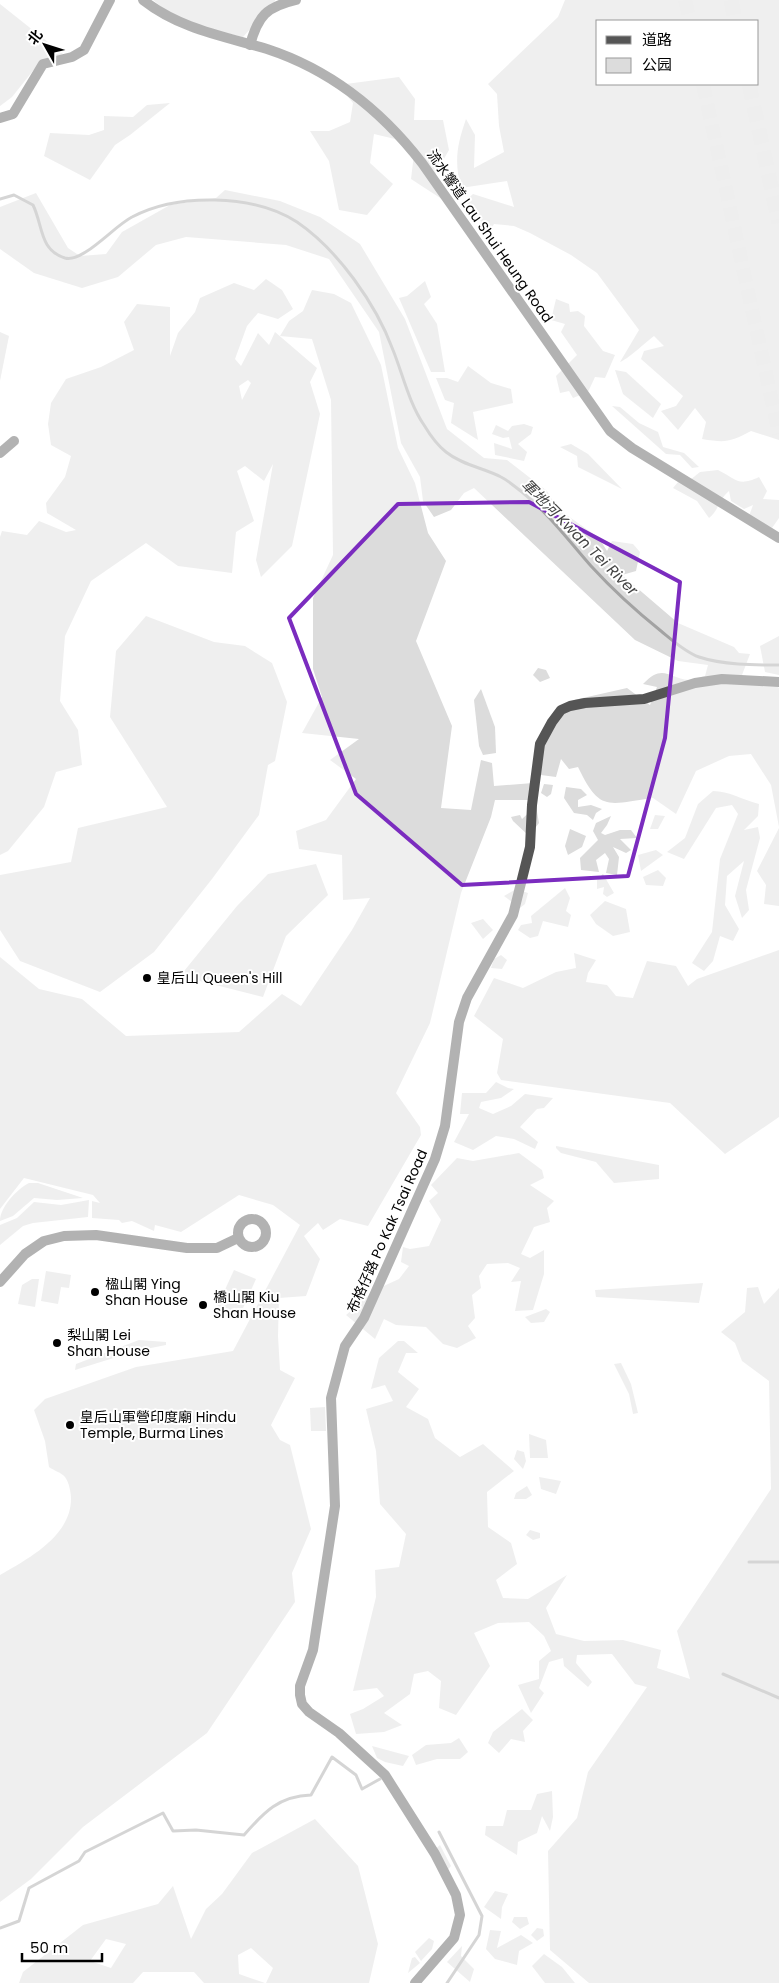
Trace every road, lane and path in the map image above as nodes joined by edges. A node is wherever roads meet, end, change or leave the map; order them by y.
1 (110, 0) edge
2 (143, 0) edge
3 (296, 0) edge
4 (250, 45) junction
5 (0, 118) edge
6 (14, 441) dead end
7 (0, 454) edge
8 (779, 538) edge
9 (779, 682) edge
10 (238, 1238) dead end
11 (0, 1282) edge
12 (415, 1983) edge

1 - 5 street
2 - 4 street, 流水響道 Lau Shui Heung Road
3 - 4 street
4 - 8 street, 流水響道 Lau Shui Heung Road
6 - 7 street
9 - 12 street, 布格仔路 Po Kak Tsai Road
10 - 11 street

